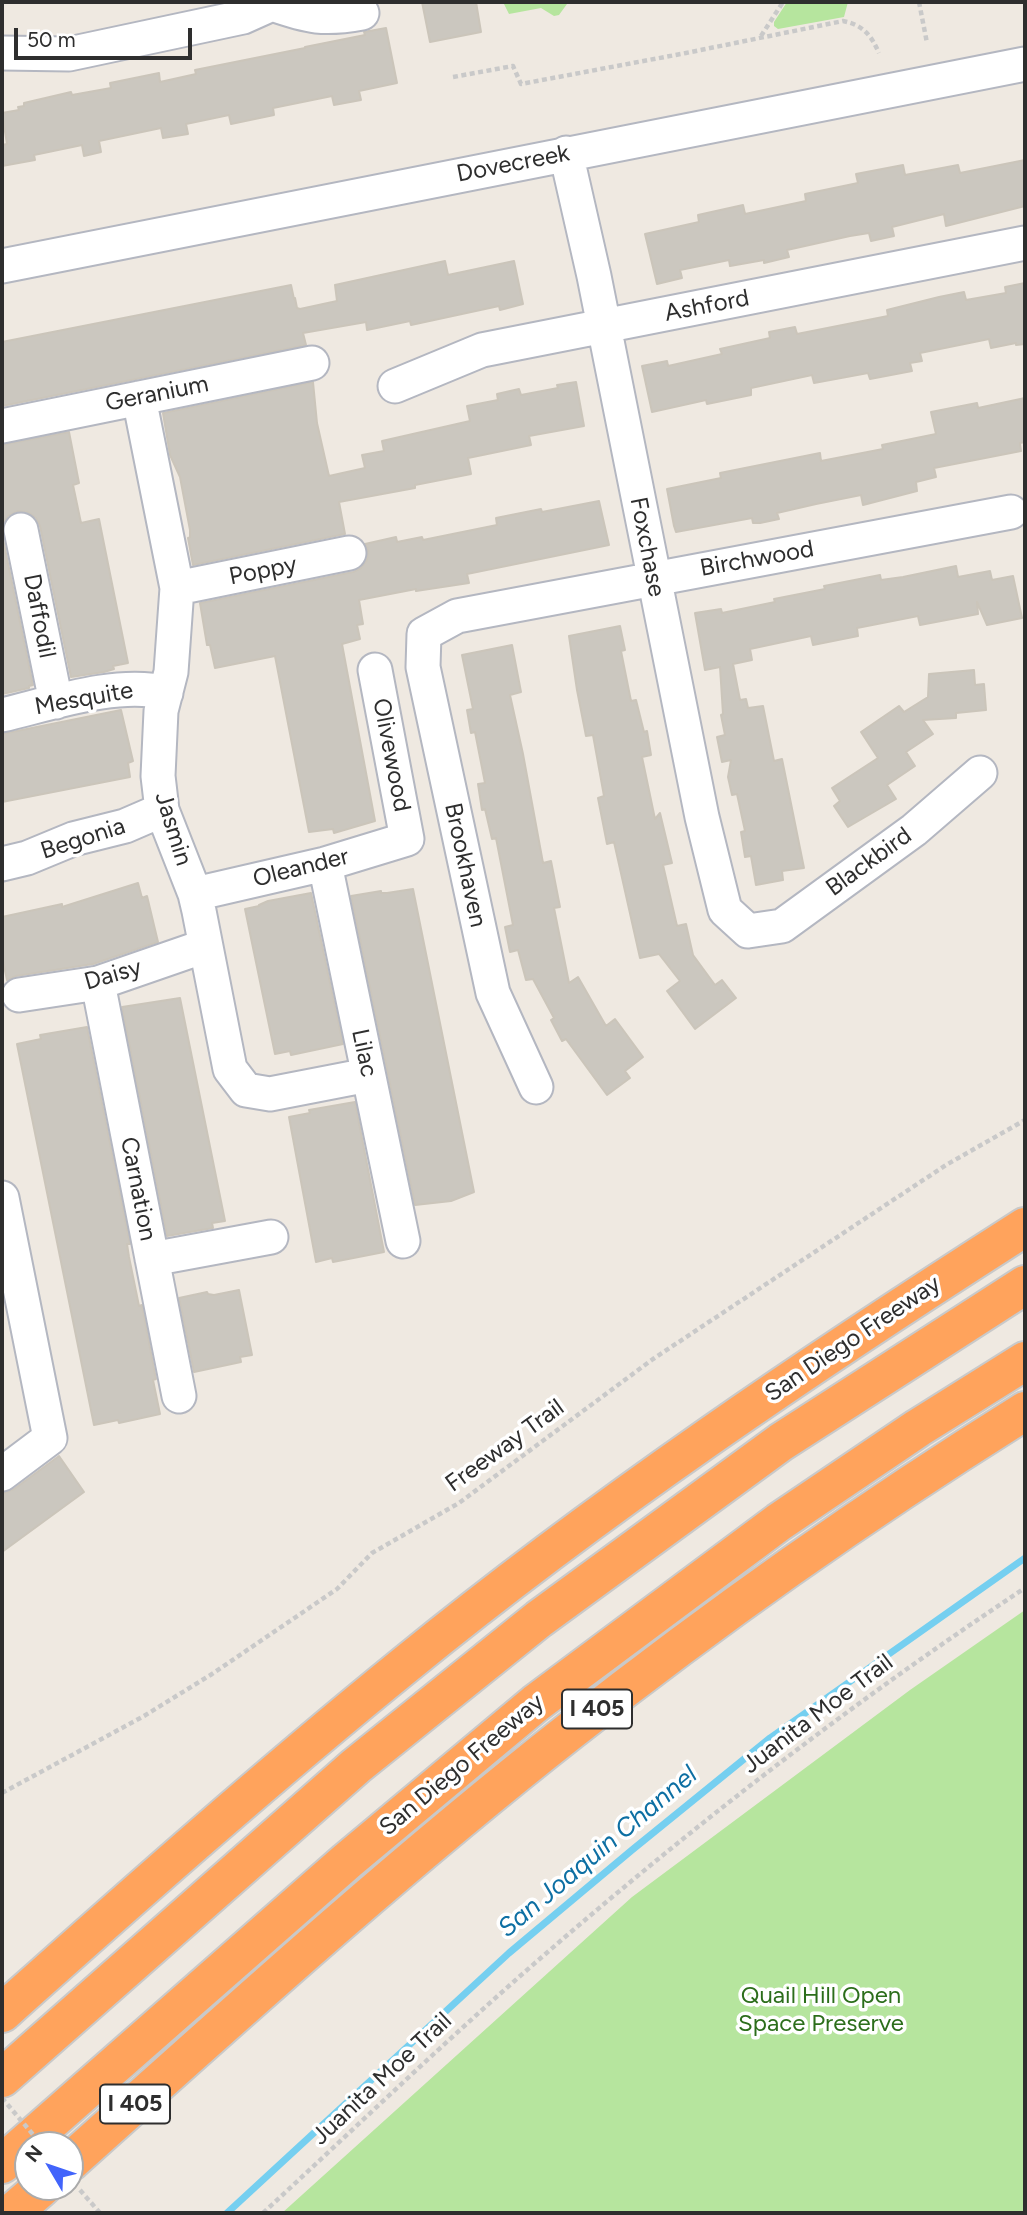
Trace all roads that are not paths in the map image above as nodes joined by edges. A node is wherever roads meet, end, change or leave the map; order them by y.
1 (272, 3) edge
2 (362, 13) dead end
3 (2, 53) edge
4 (1025, 64) edge
5 (566, 153) junction
6 (1025, 243) edge
7 (2, 266) edge
8 (604, 327) junction
9 (312, 363) dead end
10 (395, 386) dead end
11 (139, 398) junction
12 (2, 426) edge
13 (1011, 512) dead end
14 (21, 530) dead end
15 (349, 553) dead end
16 (653, 578) junction
17 (177, 588) junction
18 (424, 634) joint
19 (375, 670) dead end
20 (166, 694) junction
21 (56, 702) junction
22 (2, 715) edge
23 (980, 773) dead end
24 (162, 810) junction
25 (407, 839) joint
26 (2, 864) edge
27 (325, 864) junction
28 (195, 894) junction
29 (748, 932) joint
30 (205, 946) junction
31 (98, 983) junction
32 (19, 995) dead end
33 (368, 1075) junction
34 (536, 1087) dead end
35 (2, 1198) edge
36 (1025, 1227) edge
37 (271, 1237) dead end
38 (403, 1241) dead end
39 (152, 1259) junction
40 (1025, 1285) edge
41 (1025, 1361) edge
42 (179, 1396) dead end
43 (1025, 1411) edge
44 (2, 1474) edge
45 (82, 1942) junction
46 (2, 1981) edge
47 (2, 2013) edge
48 (2, 2078) edge
49 (84, 2158) edge
50 (2, 2164) edge
51 (29, 2201) edge
52 (12, 2213) edge

1 - 2 street
1 - 3 street
4 - 5 street, Dovecreek
5 - 7 street, Dovecreek
5 - 8 street, Foxchase
6 - 8 street, Ashford
8 - 10 street, Ashford
8 - 16 street, Foxchase
9 - 11 street, Geranium
11 - 12 street, Geranium
11 - 17 street, Jasmin
13 - 16 street, Birchwood
14 - 21 street, Daffodil
15 - 17 street, Poppy
16 - 18 street, Birchwood
16 - 29 street, Foxchase
17 - 20 street, Jasmin
18 - 34 street, Brookhaven
19 - 25 street, Olivewood
20 - 21 street, Mesquite
20 - 24 street, Jasmin
21 - 22 street, Mesquite
23 - 29 street, Blackbird
24 - 26 street, Begonia
24 - 28 street, Jasmin
25 - 27 street, Oleander
27 - 28 street, Oleander
27 - 33 street, Lilac
28 - 30 street, Jasmin
30 - 31 street, Daisy
30 - 33 street, Jasmin
31 - 32 street, Daisy
31 - 39 street, Carnation
33 - 38 street, Lilac
35 - 44 street
36 - 45 highway, San Diego Freeway
37 - 39 street
39 - 42 street, Carnation
40 - 48 highway
41 - 50 highway, San Diego Freeway
43 - 49 highway, San Diego Freeway / I 405
45 - 46 highway
45 - 47 highway, San Diego Freeway
51 - 52 highway, San Diego Freeway / I 405

